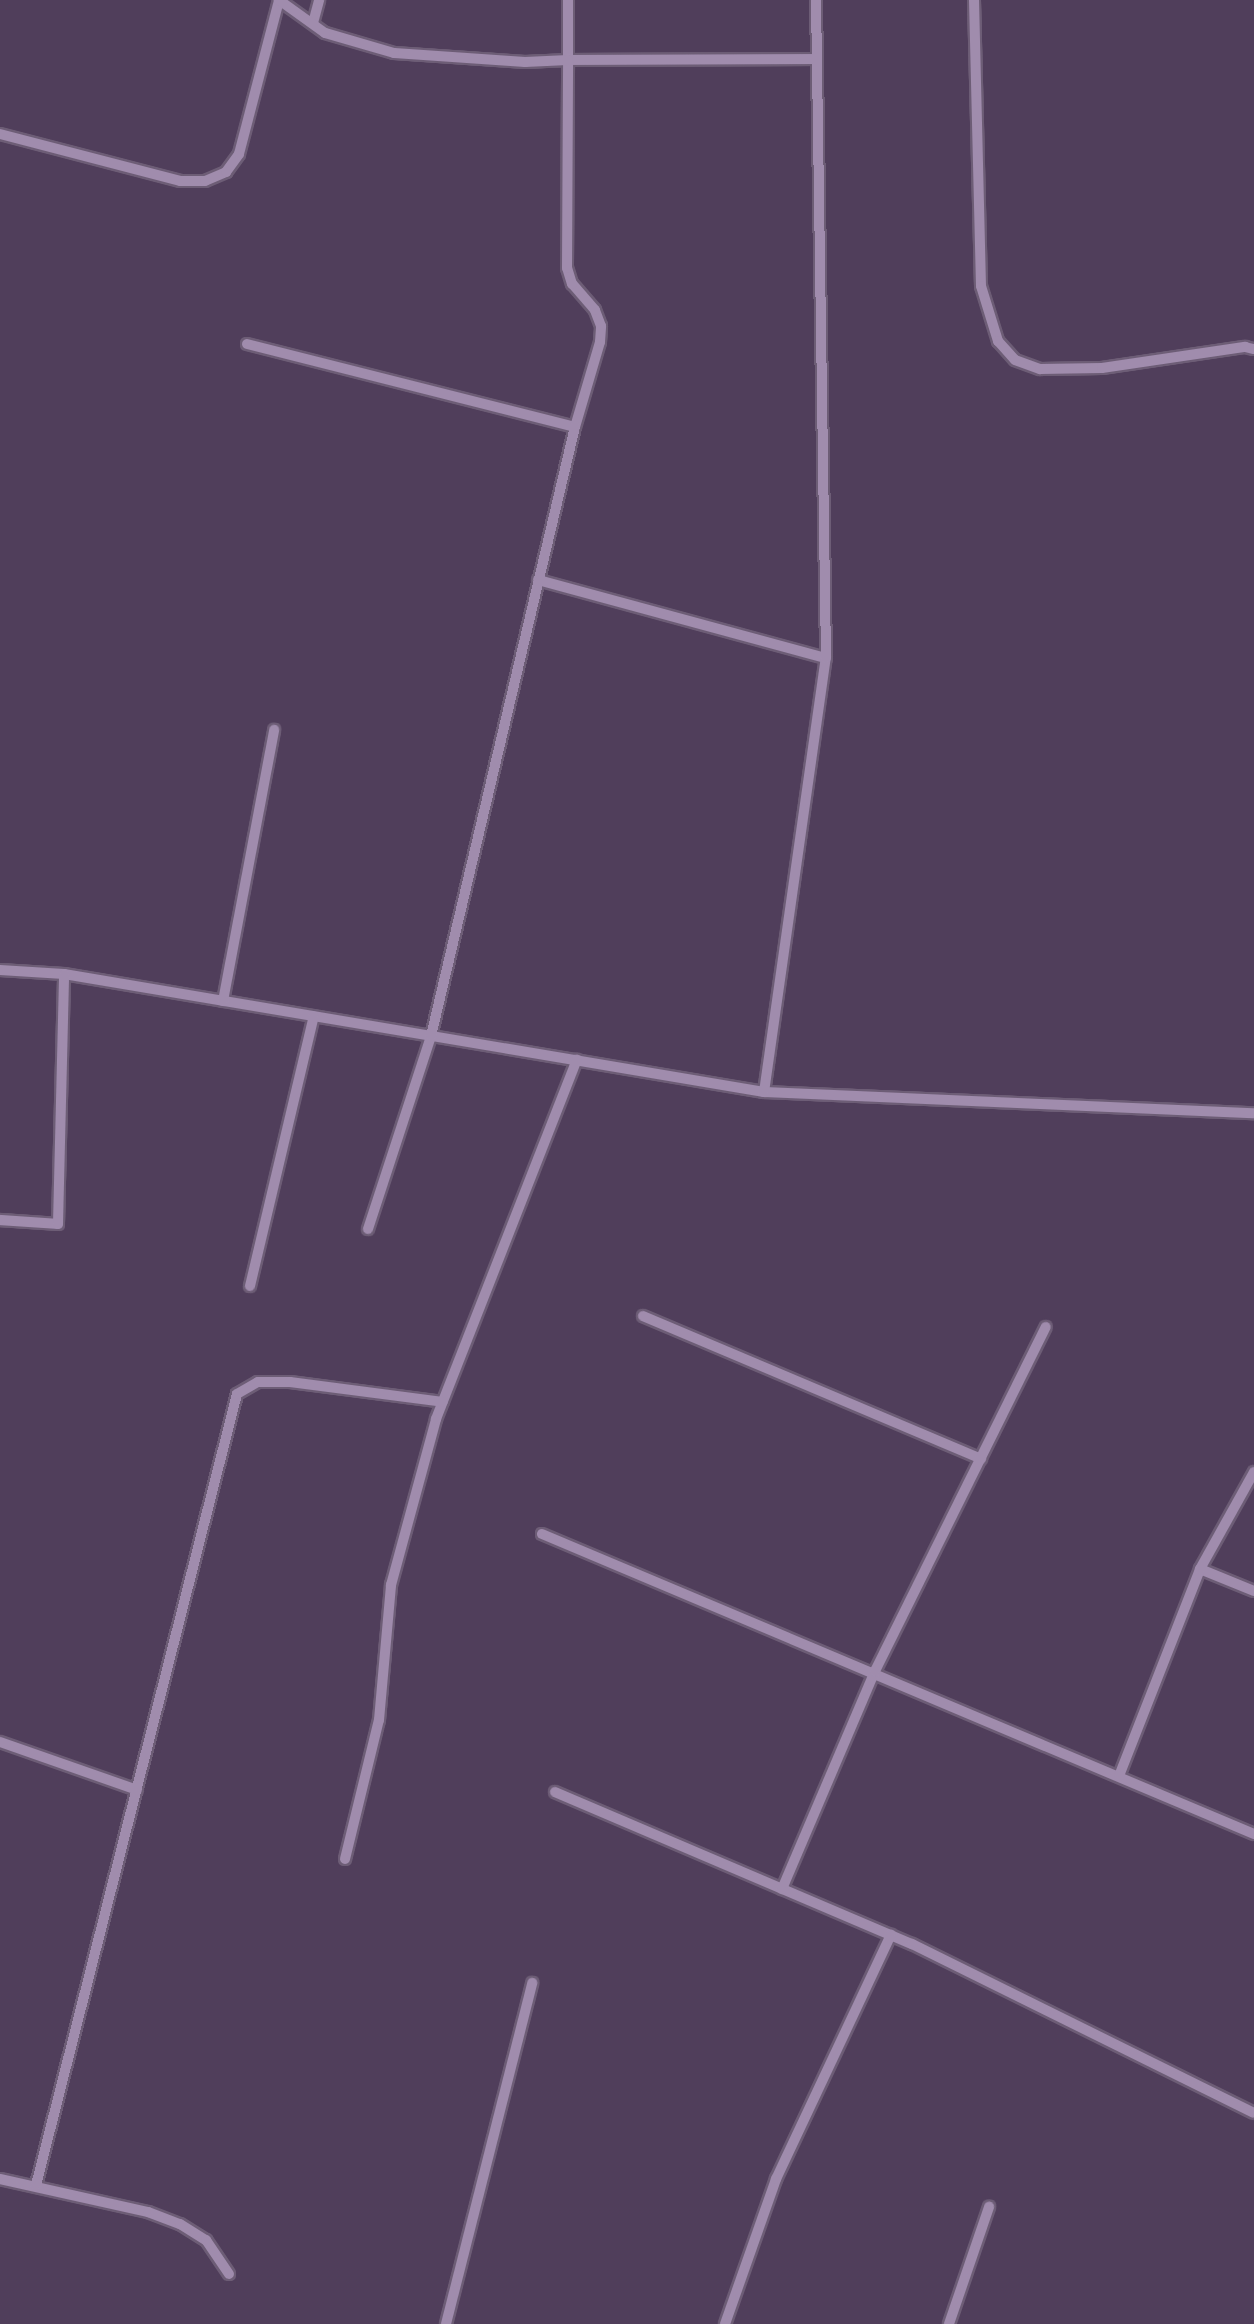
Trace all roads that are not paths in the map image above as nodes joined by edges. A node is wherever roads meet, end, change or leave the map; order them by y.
1 (279, 0) edge
2 (319, 0) edge
3 (568, 0) edge
4 (816, 0) edge
5 (974, 0) edge
6 (314, 23) junction
7 (817, 59) junction
8 (568, 60) junction
9 (0, 134) edge
10 (247, 344) dead end
11 (1254, 350) edge
12 (575, 428) junction
13 (538, 580) junction
14 (826, 658) junction
15 (274, 730) dead end
16 (0, 970) edge
17 (64, 974) junction
18 (223, 1001) junction
19 (314, 1016) junction
20 (431, 1036) junction
21 (577, 1060) junction
22 (764, 1092) junction
23 (1254, 1113) edge
24 (0, 1220) edge
25 (368, 1230) dead end
26 (250, 1286) dead end
27 (642, 1316) dead end
28 (1046, 1327) dead end
29 (443, 1402) junction
30 (981, 1458) junction
31 (1254, 1472) edge
32 (542, 1534) dead end
33 (1200, 1570) junction
34 (1254, 1591) edge
35 (875, 1670) junction
36 (0, 1742) edge
37 (1119, 1776) junction
38 (137, 1790) junction
39 (555, 1792) dead end
40 (1254, 1834) edge
41 (345, 1859) dead end
42 (782, 1889) junction
43 (890, 1935) junction
44 (532, 1982) dead end
45 (1254, 2113) edge
46 (0, 2179) edge
47 (36, 2185) junction
48 (989, 2207) dead end
49 (229, 2274) dead end
50 (446, 2324) edge
51 (725, 2324) edge
52 (949, 2324) edge

1 - 6 street
1 - 9 street
2 - 6 street
3 - 8 street
4 - 7 street
5 - 11 street
6 - 8 street
7 - 8 street
7 - 14 street
8 - 12 street
10 - 12 street
12 - 13 street
13 - 14 street
13 - 20 street
14 - 22 street
15 - 18 street
16 - 17 street
17 - 18 street
17 - 24 street
18 - 19 street
19 - 20 street
19 - 26 street
20 - 21 street
20 - 25 street
21 - 22 street
21 - 29 street
22 - 23 street
27 - 30 street
28 - 30 street
29 - 38 street
29 - 41 street
30 - 35 street
31 - 33 street
32 - 35 street
33 - 34 street
33 - 37 street
35 - 37 street
35 - 42 street
36 - 38 street
37 - 40 street
38 - 47 street
39 - 42 street
42 - 43 street
43 - 45 street
43 - 51 street
44 - 50 street
46 - 47 street
47 - 49 street
48 - 52 street

